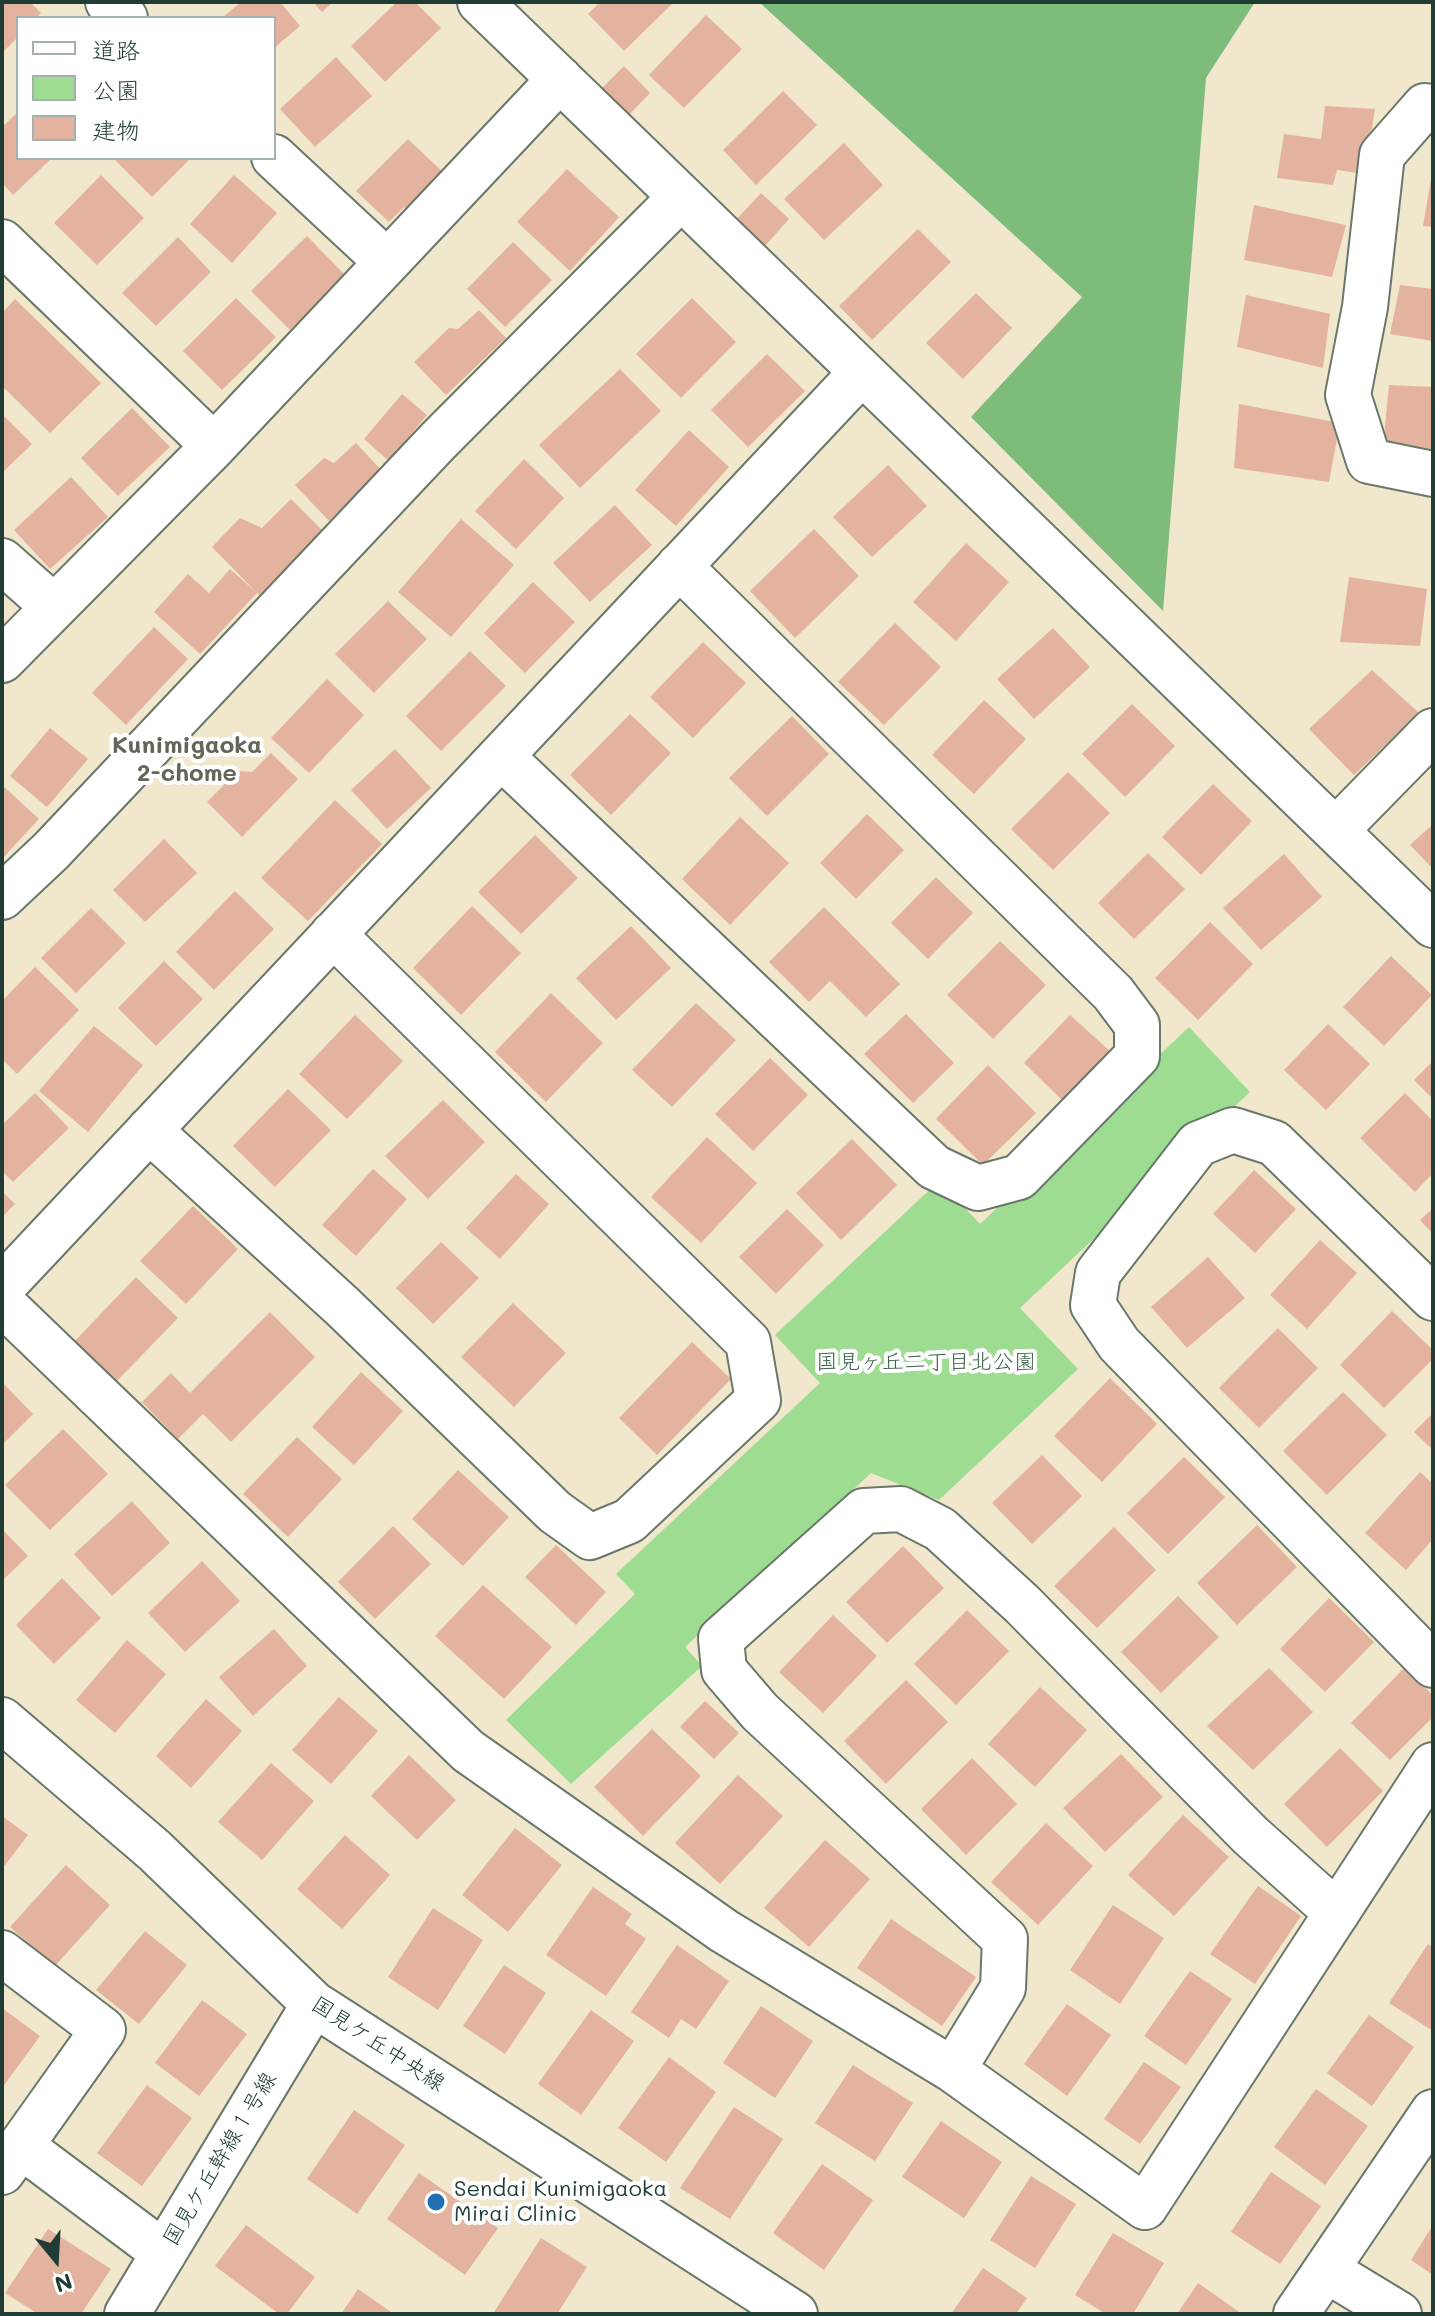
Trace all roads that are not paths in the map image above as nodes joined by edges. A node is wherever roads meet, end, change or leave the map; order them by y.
1 (108, 2) edge
2 (480, 2) edge
3 (123, 16) edge
4 (560, 79) junction
5 (1433, 107) edge
6 (276, 159) edge
7 (681, 197) junction
8 (2, 242) edge
9 (387, 262) junction
10 (862, 372) junction
11 (214, 446) junction
12 (1433, 474) edge
13 (2, 561) edge
14 (679, 566) junction
15 (54, 607) junction
16 (2, 660) edge
17 (1433, 731) edge
18 (503, 758) junction
19 (1337, 829) junction
20 (2, 897) edge
21 (1433, 925) edge
22 (333, 934) junction
23 (149, 1130) junction
24 (2, 1287) edge
25 (1433, 1298) edge
26 (2, 1303) edge
27 (1433, 1665) edge
28 (2, 1720) edge
29 (1433, 1765) edge
30 (1337, 1913) junction
31 (2, 1953) edge
32 (314, 2004) junction
33 (953, 2070) junction
34 (1433, 2112) edge
35 (11, 2159) edge
36 (164, 2253) junction
37 (1328, 2271) junction
38 (127, 2314) edge
39 (795, 2314) edge
40 (1296, 2314) edge
41 (1399, 2314) edge

1 - 3 street
2 - 4 street
4 - 7 street
4 - 9 street
5 - 12 street
6 - 9 street
7 - 10 street
7 - 20 street
8 - 11 street
9 - 11 street
10 - 14 street
10 - 19 street
11 - 15 street
13 - 15 street
14 - 18 street
14 - 18 street
15 - 16 street
17 - 19 street
18 - 22 street
19 - 21 street
22 - 23 street
22 - 23 street
23 - 24 street
25 - 27 street
26 - 33 street
28 - 32 street, 国見ケ丘中央線
29 - 30 street
30 - 33 street
30 - 33 street
31 - 35 street
32 - 36 street, 国見ケ丘幹線１号線
32 - 39 street, 国見ケ丘中央線
34 - 37 street
35 - 36 street
36 - 38 street, 国見ケ丘幹線１号線
37 - 40 street
37 - 41 street

